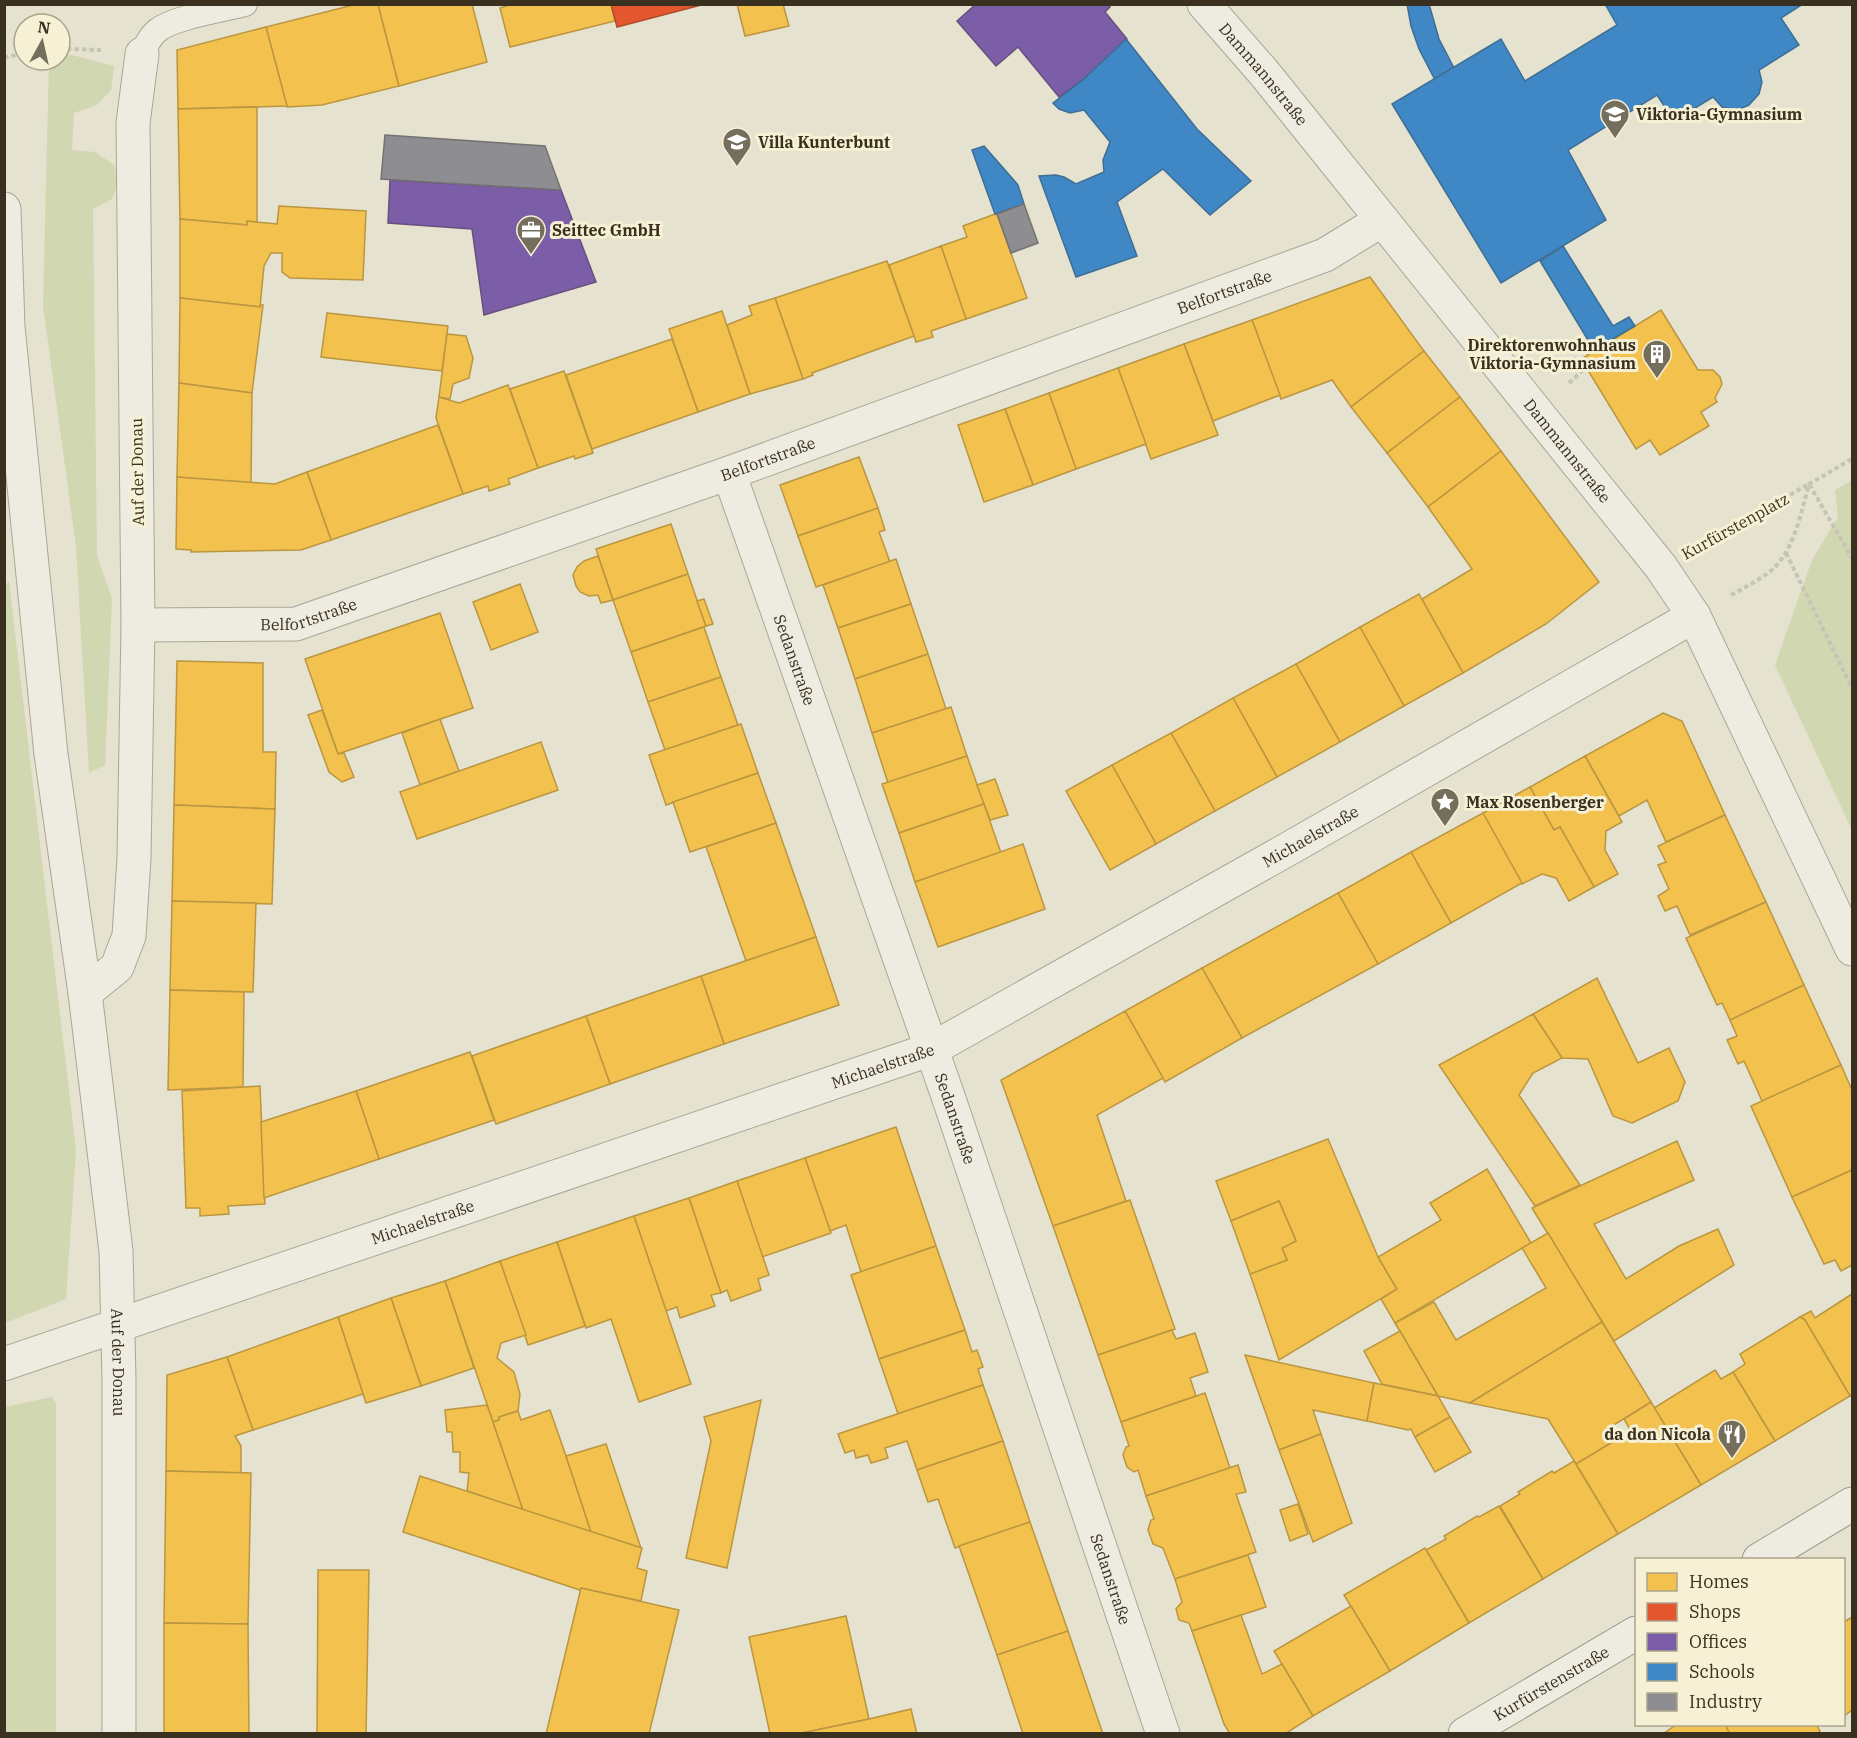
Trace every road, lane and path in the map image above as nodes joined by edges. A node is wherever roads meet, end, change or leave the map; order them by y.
1 (245, 4) edge
2 (1204, 4) edge
3 (72, 49) edge
4 (101, 50) dead end
5 (142, 54) joint
6 (4, 209) edge
7 (1382, 220) junction
8 (1852, 459) edge
9 (729, 473) junction
10 (1809, 484) junction
11 (1786, 552) junction
12 (1852, 558) edge
13 (1661, 567) junction
14 (1694, 616) junction
15 (138, 625) junction
16 (1852, 688) edge
17 (1852, 949) edge
18 (85, 993) junction
19 (932, 1049) junction
20 (119, 1325) junction
21 (4, 1364) edge
22 (1852, 1504) edge
23 (1763, 1558) edge
24 (1635, 1634) edge
25 (119, 1734) edge
26 (1163, 1734) edge
27 (1465, 1734) edge

1 - 5 lane, Auf der Donau
2 - 7 street, Dammannstraße
3 - 4 path
5 - 15 street, Auf der Donau
6 - 18 street, Auf der Donau
7 - 9 street, Belfortstraße
7 - 13 street, Dammannstraße
8 - 10 path, Kurfürstenplatz
9 - 15 street, Belfortstraße
9 - 19 street, Sedanstraße
10 - 11 path, Kurfürstenplatz
10 - 12 path
10 - 13 path, Kurfürstenplatz
11 - 14 path, Kurfürstenplatz
11 - 16 path
13 - 14 street, Dammannstraße
14 - 17 street, Dammannstraße
14 - 19 street, Michaelstraße
15 - 18 street, Auf der Donau
18 - 20 street, Auf der Donau
19 - 20 street, Michaelstraße
19 - 26 street, Sedanstraße
20 - 21 street, Michaelstraße
20 - 25 street, Auf der Donau
22 - 23 street
24 - 27 street, Kurfürstenstraße

